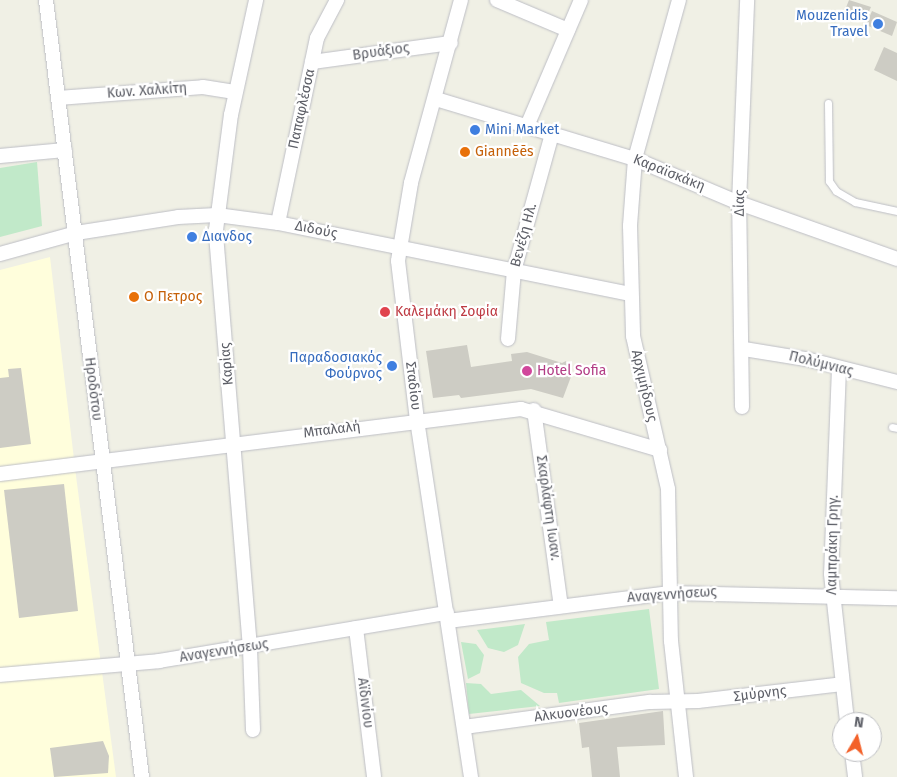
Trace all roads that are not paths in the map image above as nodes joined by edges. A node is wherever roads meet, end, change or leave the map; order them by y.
1 (46, 0) edge
2 (256, 0) edge
3 (337, 0) edge
4 (461, 0) edge
5 (497, 0) edge
6 (581, 0) edge
7 (679, 0) edge
8 (748, 0) edge
9 (568, 30) junction
10 (451, 43) junction
11 (312, 62) junction
12 (235, 92) junction
13 (58, 98) junction
14 (436, 99) junction
15 (828, 103) dead end
16 (527, 126) junction
17 (552, 134) junction
18 (65, 150) junction
19 (0, 156) edge
20 (635, 159) junction
21 (739, 203) junction
22 (897, 211) edge
23 (217, 215) junction
24 (278, 223) junction
25 (76, 233) junction
26 (398, 246) junction
27 (0, 254) edge
28 (897, 259) edge
29 (514, 271) junction
30 (631, 294) junction
31 (508, 339) dead end
32 (744, 349) junction
33 (838, 368) junction
34 (897, 382) edge
35 (742, 407) dead end
36 (534, 410) junction
37 (417, 420) junction
38 (232, 442) junction
39 (660, 450) junction
40 (102, 460) junction
41 (0, 474) edge
42 (670, 592) junction
43 (832, 594) junction
44 (897, 598) edge
45 (561, 606) junction
46 (447, 617) junction
47 (356, 628) junction
48 (250, 648) junction
49 (127, 664) junction
50 (0, 675) edge
51 (842, 684) junction
52 (678, 702) junction
53 (846, 712) edge
54 (464, 727) junction
55 (253, 730) dead end
56 (853, 762) edge
57 (142, 777) edge
58 (374, 777) edge
59 (471, 777) edge
60 (686, 777) edge
61 (855, 777) edge

1 - 13 street, Ηροδότου
2 - 12 street, Καρίας
3 - 11 street, Παπαφλέσσα
4 - 10 street, Σταδίου
5 - 9 street
6 - 9 street
7 - 20 street, Αρχιμήδους
8 - 21 street, Δίας
9 - 16 street
10 - 11 street, Βρυάξιος
10 - 14 street, Σταδίου
11 - 24 street, Παπαφλέσσα
12 - 13 street, Κων. Χαλκίτη
12 - 23 street, Καρίας
13 - 18 street, Ηροδότου
14 - 16 street, Καραϊσκάκη
14 - 26 street, Σταδίου
15 - 22 lane
16 - 17 street, Καραϊσκάκη
17 - 20 street, Καραϊσκάκη
17 - 29 street, Βενέζη Ηλ.
18 - 19 street
18 - 25 street, Ηροδότου
20 - 21 street, Καραϊσκάκη
20 - 30 street, Αρχιμήδους
21 - 28 street, Καραϊσκάκη
21 - 32 street, Δίας
23 - 24 street, Διδούς
23 - 25 street, Διδούς
23 - 38 street, Καρίας
24 - 26 street, Διδούς
25 - 27 street, Διδούς
25 - 40 street, Ηροδότου
26 - 29 street, Διδούς
26 - 37 street, Σταδίου
29 - 30 street, Διδούς
29 - 31 street, Βενέζη Ηλ.
30 - 39 street, Αρχιμήδους
32 - 33 street, Πολύμνιας
32 - 35 street, Δίας
33 - 34 street, Πολύμνιας
33 - 43 street, Λαμπράκη Γρηγ.
36 - 37 street, Μπαλαλή
36 - 39 street, Μπαλαλή
36 - 45 street, Σκαρλάφτη Ιωαν.
37 - 38 street, Μπαλαλή
37 - 46 street, Σταδίου
38 - 40 street, Μπαλαλή
38 - 48 street, Καρίας
39 - 42 street, Αρχιμήδους
40 - 41 street, Μπαλαλή
40 - 49 street, Ηροδότου
42 - 43 street, Αναγεννήσεως
42 - 45 street, Αναγεννήσεως
42 - 52 street, Αρχιμήδους
43 - 44 street, Αναγεννήσεως
43 - 51 street, Λαμπράκη Γρηγ.
45 - 46 street, Αναγεννήσεως
46 - 47 street, Αναγεννήσεως
46 - 54 street, Σταδίου
47 - 48 street, Αναγεννήσεως
47 - 58 street, Αϊδινίου
48 - 49 street, Αναγεννήσεως
48 - 55 street, Καρίας
49 - 50 street, Αναγεννήσεως
49 - 57 street, Ηροδότου
51 - 52 street, Σμύρνης
51 - 53 street, Λαμπράκη Γρηγ.
52 - 54 street, Αλκυονέους
52 - 60 street, Αρχιμήδους
54 - 59 street, Σταδίου
56 - 61 street

